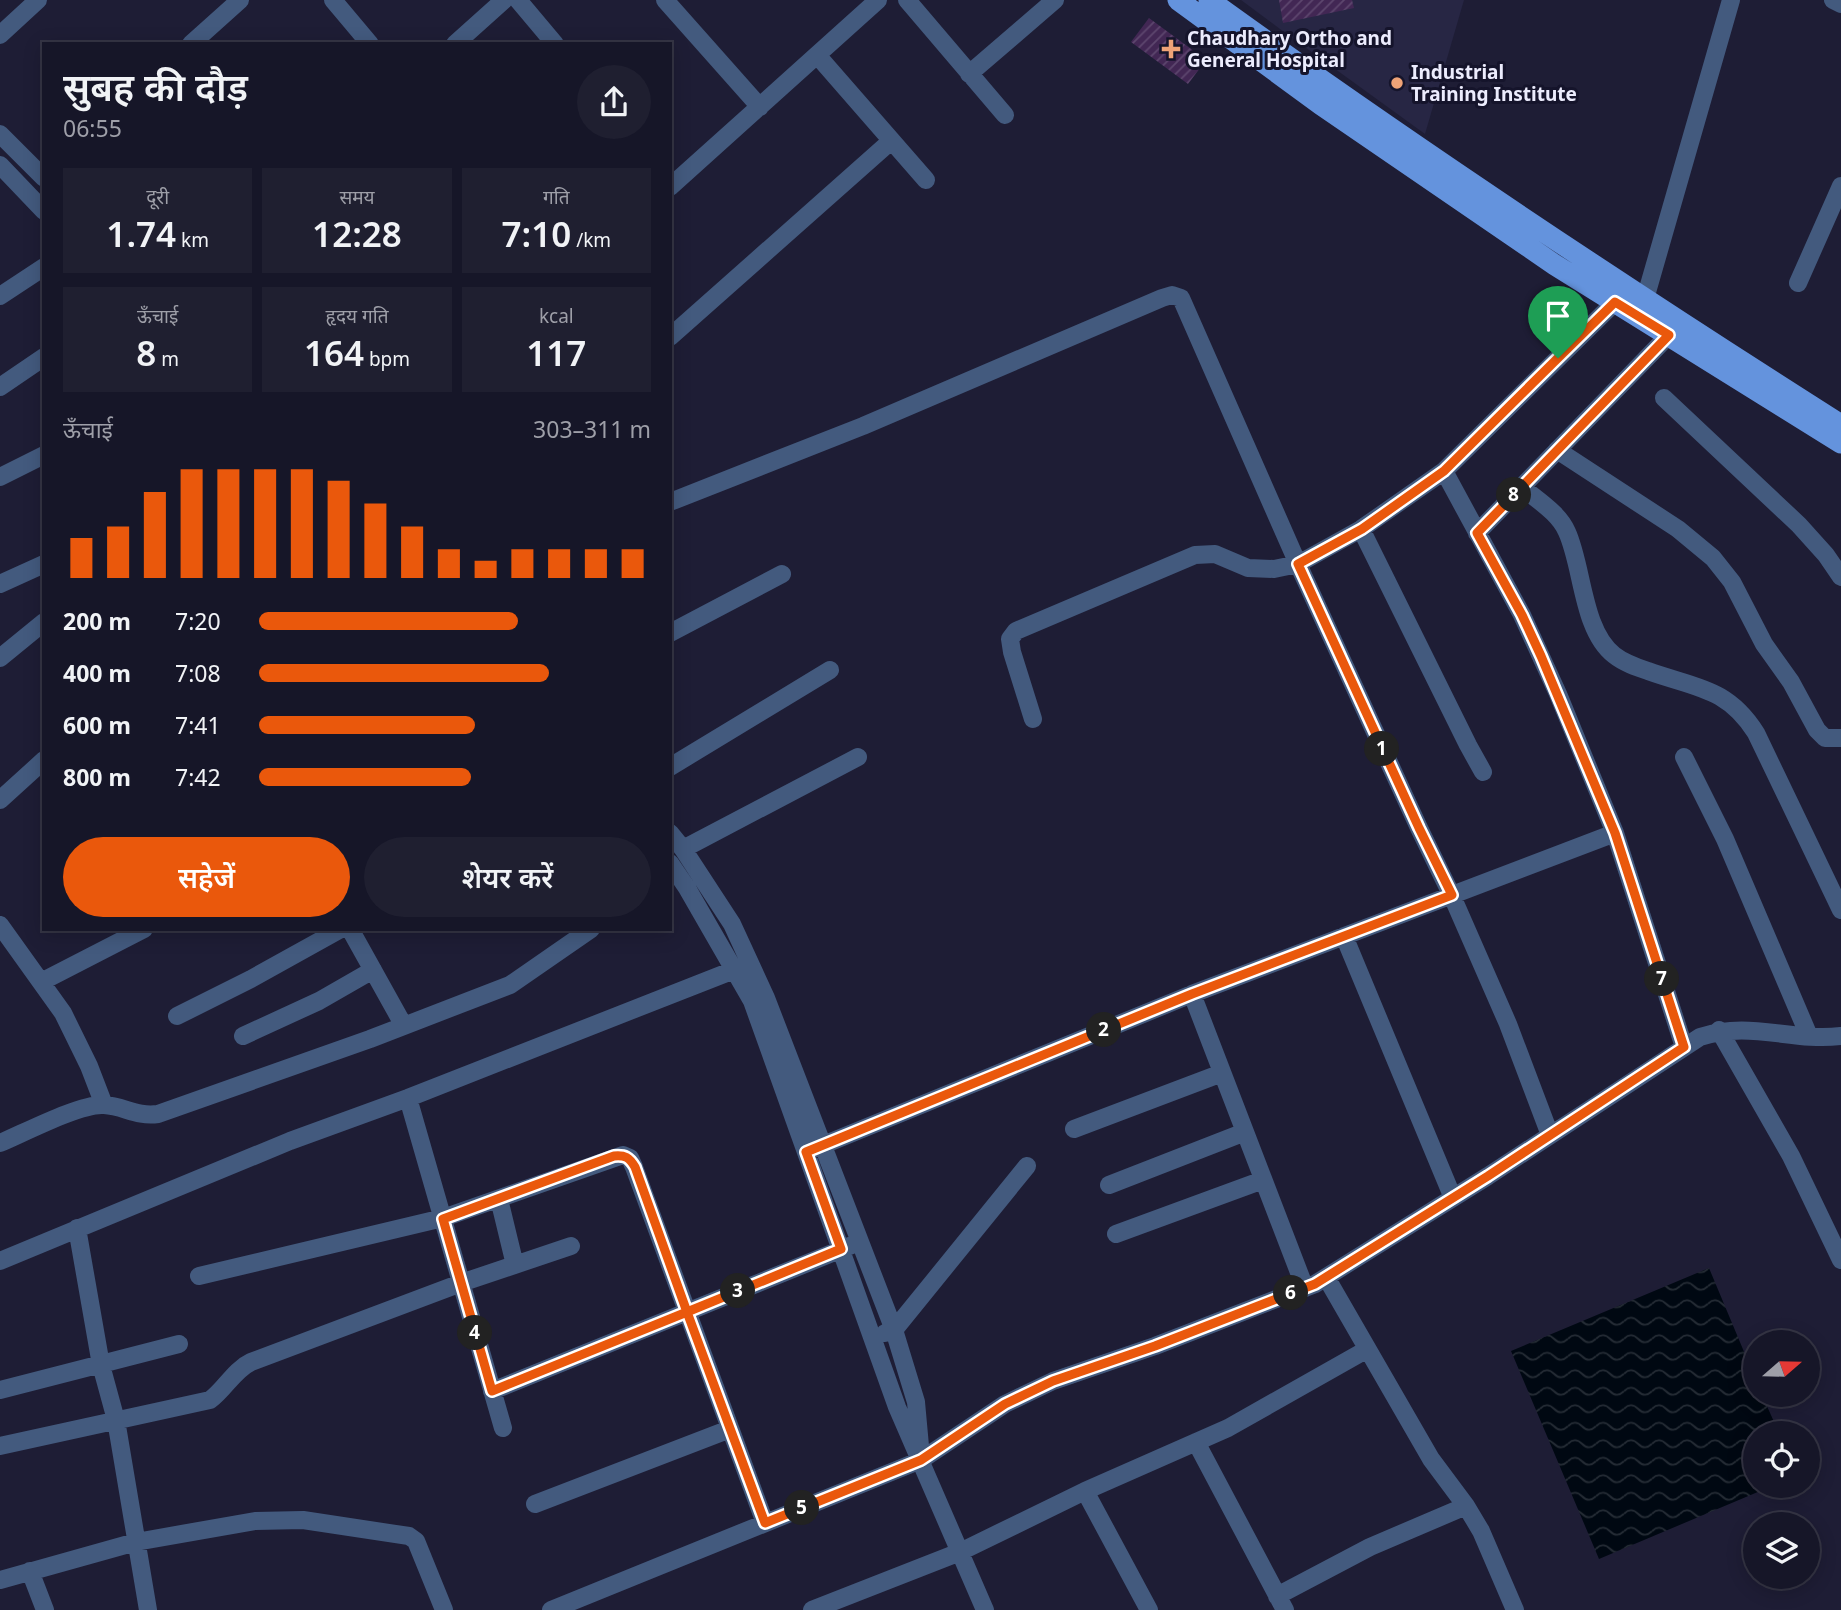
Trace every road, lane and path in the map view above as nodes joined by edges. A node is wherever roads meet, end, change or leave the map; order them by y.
1 (38, 0) edge
2 (240, 0) edge
3 (334, 0) edge
4 (503, 0) edge
5 (519, 0) edge
6 (665, 0) edge
7 (878, 0) edge
8 (907, 0) edge
9 (1055, 0) edge
10 (1178, 0) edge
11 (1209, 0) edge
12 (1731, 0) edge
13 (1833, 0) edge
14 (1841, 4) edge
15 (0, 35) edge
16 (193, 42) edge
17 (368, 42) edge
18 (457, 42) edge
19 (553, 42) edge
20 (817, 55) junction
21 (969, 74) junction
22 (760, 107) junction
23 (1005, 116) dead end
24 (0, 134) edge
25 (891, 141) junction
26 (0, 165) edge
27 (42, 175) edge
28 (42, 177) edge
29 (926, 180) dead end
30 (672, 183) edge
31 (1841, 186) edge
32 (24, 192) junction
33 (42, 209) edge
34 (42, 268) edge
35 (1798, 282) dead end
36 (0, 296) edge
37 (1645, 299) junction
38 (1615, 302) junction
39 (672, 335) edge
40 (1669, 335) junction
41 (42, 358) edge
42 (0, 387) edge
43 (1664, 398) dead end
44 (1841, 425) edge
45 (1841, 443) edge
46 (1557, 450) junction
47 (42, 456) edge
48 (1444, 471) junction
49 (0, 477) edge
50 (1522, 487) junction
51 (672, 501) edge
52 (1362, 529) junction
53 (1477, 533) junction
54 (1298, 564) junction
55 (42, 565) edge
56 (782, 574) dead end
57 (1841, 577) edge
58 (0, 584) edge
59 (42, 624) edge
60 (672, 632) edge
61 (0, 658) edge
62 (830, 670) dead end
63 (1033, 719) dead end
64 (1841, 738) edge
65 (858, 757) dead end
66 (1684, 757) dead end
67 (42, 762) edge
68 (672, 765) edge
69 (1483, 772) dead end
70 (0, 800) edge
71 (1615, 833) junction
72 (672, 835) edge
73 (683, 849) junction
74 (672, 869) edge
75 (1452, 895) junction
76 (1841, 911) edge
77 (0, 925) edge
78 (140, 931) edge
79 (337, 931) edge
80 (352, 931) edge
81 (589, 931) edge
82 (1344, 936) junction
83 (373, 970) junction
84 (734, 970) junction
85 (41, 982) junction
86 (1192, 994) junction
87 (177, 1016) dead end
88 (404, 1026) junction
89 (1719, 1030) junction
90 (243, 1036) dead end
91 (1809, 1036) junction
92 (1841, 1036) edge
93 (1684, 1047) junction
94 (1222, 1073) junction
95 (408, 1098) junction
96 (104, 1105) junction
97 (1074, 1129) dead end
98 (1245, 1132) junction
99 (1550, 1135) junction
100 (0, 1143) edge
101 (814, 1149) junction
102 (1027, 1166) dead end
103 (1263, 1180) junction
104 (1109, 1185) dead end
105 (1452, 1198) junction
106 (499, 1199) junction
107 (443, 1219) junction
108 (77, 1228) junction
109 (1116, 1234) dead end
110 (858, 1242) junction
111 (571, 1246) dead end
112 (841, 1249) junction
113 (1841, 1260) edge
114 (0, 1261) edge
115 (515, 1265) junction
116 (199, 1276) dead end
117 (1326, 1277) junction
118 (461, 1283) junction
119 (1305, 1288) junction
120 (687, 1312) junction
121 (894, 1330) junction
122 (872, 1337) junction
123 (179, 1344) dead end
124 (1366, 1350) junction
125 (101, 1365) junction
126 (0, 1390) edge
127 (492, 1391) junction
128 (116, 1420) junction
129 (503, 1428) dead end
130 (730, 1429) junction
131 (1196, 1442) junction
132 (0, 1446) edge
133 (921, 1460) junction
134 (1085, 1491) junction
135 (535, 1504) dead end
136 (1466, 1506) junction
137 (765, 1523) junction
138 (136, 1542) junction
139 (960, 1552) junction
140 (30, 1571) junction
141 (0, 1580) edge
142 (1281, 1603) edge
143 (824, 1608) edge
144 (44, 1610) edge
145 (148, 1610) edge
146 (444, 1610) edge
147 (551, 1610) edge
148 (985, 1610) edge
149 (1149, 1610) edge
150 (1515, 1610) edge

1 - 15 street
2 - 16 street
3 - 17 street
4 - 18 street
5 - 19 street
6 - 22 street
7 - 20 street
8 - 21 street
9 - 21 street
10 - 38 main road
11 - 37 main road
12 - 37 street
13 - 14 street
20 - 22 street
20 - 25 street
21 - 23 street
22 - 30 street
24 - 27 street
25 - 29 street
25 - 39 street
26 - 32 street
28 - 32 street
31 - 35 street
32 - 33 street
34 - 36 street
37 - 44 main road
38 - 40 main road
38 - 48 street
40 - 45 main road
40 - 46 street
41 - 42 street
43 - 57 street
46 - 50 street
46 - 64 street
47 - 49 street
48 - 52 street
48 - 53 street
50 - 53 street
50 - 76 street
51 - 54 street
52 - 54 street
52 - 69 street
53 - 71 street
54 - 63 street
54 - 75 street
55 - 58 street
56 - 60 street
59 - 61 street
62 - 68 street
65 - 73 street
66 - 91 street
67 - 70 street
71 - 75 street
71 - 93 street
72 - 73 street
73 - 101 street
74 - 84 street
75 - 82 street
75 - 99 street
77 - 85 street
78 - 85 street
79 - 87 street
80 - 83 street
81 - 88 street
82 - 86 street
82 - 105 street
83 - 88 street
83 - 90 street
84 - 95 street
84 - 101 street
85 - 96 street
86 - 94 street
86 - 101 street
88 - 96 street
89 - 91 street
89 - 93 street
89 - 113 street
91 - 92 street
93 - 99 street
94 - 97 street
94 - 98 street
95 - 107 street
95 - 108 street
96 - 100 street
98 - 103 street
98 - 104 street
99 - 105 street
101 - 110 street
101 - 112 street
102 - 121 street
103 - 109 street
103 - 119 street
105 - 117 street
106 - 107 street
106 - 115 street
106 - 120 street
107 - 116 street
107 - 118 street
108 - 114 street
108 - 125 street
110 - 112 street
110 - 121 street
111 - 115 street
112 - 120 street
112 - 122 street
115 - 118 street
117 - 119 street
117 - 124 street
118 - 127 street
118 - 128 street
119 - 133 street
120 - 127 street
120 - 130 street
121 - 122 street
121 - 133 street
122 - 133 street
123 - 125 street
124 - 131 street
124 - 136 street
125 - 126 street
125 - 128 street
127 - 129 street
128 - 132 street
128 - 138 street
130 - 135 street
130 - 137 street
131 - 134 street
131 - 142 street
133 - 137 street
133 - 139 street
134 - 139 street
134 - 149 street
136 - 142 street
136 - 150 street
137 - 147 street
138 - 140 street
138 - 145 street
138 - 146 street
139 - 143 street
139 - 148 street
140 - 141 street
140 - 144 street

